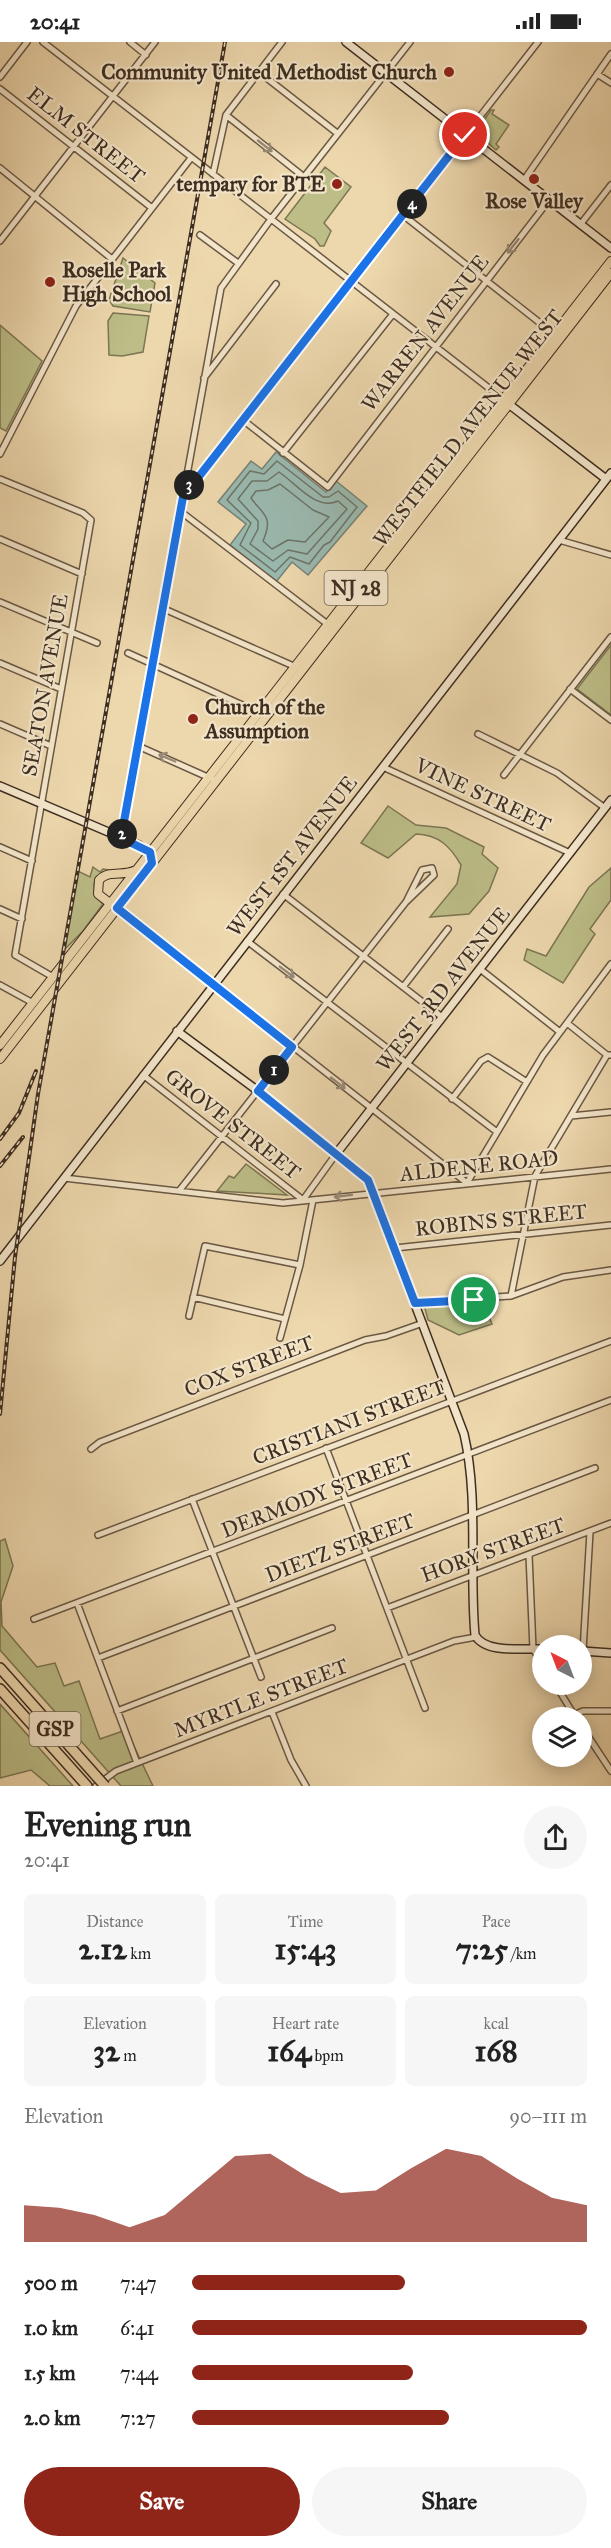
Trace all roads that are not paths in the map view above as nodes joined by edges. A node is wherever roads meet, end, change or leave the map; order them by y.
1 (27, 42) edge
2 (43, 42) edge
3 (130, 42) edge
4 (155, 42) edge
5 (282, 42) edge
6 (346, 42) edge
7 (410, 42) edge
8 (538, 42) edge
9 (146, 54) junction
10 (611, 54) edge
11 (259, 72) junction
12 (386, 73) junction
13 (597, 74) junction
14 (0, 77) edge
15 (611, 83) edge
16 (0, 89) edge
17 (113, 96) junction
18 (226, 115) junction
19 (337, 134) junction
20 (465, 135) junction
21 (75, 147) junction
22 (191, 158) junction
23 (0, 168) edge
24 (213, 174) junction
25 (304, 177) junction
26 (524, 180) junction
27 (611, 185) edge
28 (35, 196) junction
29 (549, 200) junction
30 (152, 208) junction
31 (403, 215) junction
32 (271, 219) junction
33 (580, 225) junction
34 (200, 235) dead end
35 (0, 241) edge
36 (611, 248) edge
37 (112, 259) junction
38 (611, 261) edge
39 (237, 263) junction
40 (611, 273) edge
41 (351, 281) junction
42 (485, 281) junction
43 (276, 284) dead end
44 (393, 314) junction
45 (554, 334) junction
46 (435, 347) junction
47 (202, 381) junction
48 (506, 402) junction
49 (243, 420) junction
50 (283, 453) junction
51 (0, 454) edge
52 (609, 478) edge
53 (0, 479) edge
54 (185, 486) junction
55 (180, 511) junction
56 (0, 539) edge
57 (559, 540) junction
58 (611, 555) edge
59 (82, 574) junction
60 (0, 602) edge
61 (162, 608) junction
62 (331, 627) junction
63 (71, 632) junction
64 (611, 637) edge
65 (97, 643) dead end
66 (128, 653) dead end
67 (0, 663) edge
68 (152, 664) junction
69 (298, 669) junction
70 (61, 688) junction
71 (570, 689) junction
72 (263, 715) junction
73 (611, 720) edge
74 (0, 724) edge
75 (478, 734) dead end
76 (51, 746) junction
77 (138, 746) junction
78 (520, 755) junction
79 (382, 767) junction
80 (504, 775) dead end
81 (212, 780) junction
82 (0, 786) edge
83 (611, 800) edge
84 (41, 804) junction
85 (605, 808) junction
86 (121, 838) junction
87 (0, 847) edge
88 (150, 852) junction
89 (570, 853) junction
90 (32, 861) junction
91 (152, 863) junction
92 (138, 868) junction
93 (283, 894) junction
94 (406, 902) junction
95 (114, 906) junction
96 (0, 909) edge
97 (22, 919) junction
98 (448, 929) dead end
99 (247, 941) junction
100 (363, 956) junction
101 (611, 964) edge
102 (480, 969) junction
103 (53, 977) junction
104 (213, 984) junction
105 (0, 985) edge
106 (403, 987) junction
107 (327, 1002) junction
108 (36, 1006) junction
109 (442, 1017) junction
110 (567, 1023) junction
111 (177, 1031) junction
112 (560, 1032) junction
113 (0, 1046) edge
114 (292, 1047) junction
115 (609, 1055) edge
116 (0, 1059) edge
117 (405, 1064) junction
118 (143, 1075) junction
119 (527, 1082) junction
120 (258, 1091) junction
121 (452, 1099) junction
122 (371, 1109) junction
123 (611, 1112) edge
124 (571, 1116) junction
125 (496, 1132) junction
126 (222, 1137) junction
127 (336, 1154) junction
128 (611, 1169) edge
129 (535, 1177) junction
130 (64, 1178) junction
131 (467, 1184) junction
132 (179, 1191) junction
133 (374, 1193) junction
134 (303, 1200) junction
135 (313, 1200) junction
136 (611, 1226) edge
137 (523, 1235) junction
138 (395, 1248) junction
139 (0, 1261) edge
140 (300, 1265) junction
141 (611, 1270) edge
142 (511, 1296) junction
143 (194, 1297) junction
144 (415, 1303) junction
145 (189, 1316) dead end
146 (285, 1319) junction
147 (423, 1323) junction
148 (280, 1338) dead end
149 (611, 1341) edge
150 (611, 1400) edge
151 (452, 1401) junction
152 (326, 1448) junction
153 (91, 1449) dead end
154 (468, 1456) junction
155 (595, 1468) dead end
156 (192, 1499) junction
157 (346, 1502) junction
158 (471, 1515) junction
159 (611, 1523) edge
160 (590, 1532) junction
161 (99, 1535) dead end
162 (212, 1552) junction
163 (367, 1555) junction
164 (529, 1555) junction
165 (472, 1575) junction
166 (77, 1603) junction
167 (233, 1606) junction
168 (387, 1608) junction
169 (34, 1619) dead end
170 (332, 1628) dead end
171 (532, 1635) edge
172 (584, 1635) edge
173 (476, 1637) junction
174 (532, 1649) edge
175 (592, 1652) edge
176 (611, 1653) edge
177 (98, 1658) junction
178 (254, 1658) junction
179 (407, 1660) junction
180 (0, 1668) edge
181 (261, 1677) dead end
182 (0, 1689) edge
183 (425, 1708) dead end
184 (117, 1711) junction
185 (592, 1711) edge
186 (611, 1711) edge
187 (272, 1712) junction
188 (592, 1742) edge
189 (137, 1763) junction
190 (611, 1771) edge
191 (96, 1781) edge
192 (87, 1786) edge
193 (105, 1786) edge
194 (306, 1786) edge

1 - 14 street
2 - 17 street
3 - 9 street
4 - 9 street
5 - 11 street
6 - 12 street
7 - 12 street
8 - 20 street
9 - 17 street
10 - 13 street
11 - 18 street
11 - 19 street
12 - 19 street
12 - 20 street
13 - 15 street
13 - 26 street
16 - 21 street, ELM STREET
17 - 21 street
17 - 22 street
18 - 24 street
18 -> 25 street
19 - 25 street
20 - 26 street
20 - 31 street
21 - 28 street
21 - 30 street, ELM STREET
22 - 24 street
22 - 30 street
23 - 28 street
24 - 32 street
25 - 32 street
26 - 29 street
27 - 33 street
28 - 35 street
28 - 37 street
29 - 33 street
29 -> 42 street, WARREN AVENUE
30 - 37 street
31 - 41 street
31 - 42 street
32 - 39 street
32 - 41 street
33 - 36 street
34 - 39 street
37 - 51 street
38 - 45 main road, WESTFIELD AVENUE WEST / NJ 28
39 - 47 street
40 - 48 main road, WESTFIELD AVENUE WEST / NJ 28
41 - 44 street
41 - 49 street
42 - 45 street
42 - 46 street, WARREN AVENUE
43 - 47 street
44 - 46 street
44 - 50 street
45 - 48 main road, WESTFIELD AVENUE WEST / NJ 28
46 - 48 street
46 - 50 street, WARREN AVENUE
47 - 54 street
48 - 52 street
48 - 62 main road, WESTFIELD AVENUE WEST / NJ 28
49 - 50 street
49 - 54 street
52 - 57 street, WEST 1ST AVENUE
53 - 59 street, SEATON AVENUE
54 - 55 street
55 - 61 street
55 - 62 street
56 - 59 street
57 - 58 street
57 - 79 street, WEST 1ST AVENUE
59 - 63 street, SEATON AVENUE
60 - 63 street
61 - 68 street
61 - 69 street
62 - 69 main road, WESTFIELD AVENUE WEST / NJ 28
63 - 65 street
63 - 70 street, SEATON AVENUE
64 - 71 street
66 - 68 street
67 - 70 street
68 - 72 street
68 - 77 street
69 - 72 main road, WESTFIELD AVENUE WEST / NJ 28
70 - 76 street, SEATON AVENUE
71 - 73 street
71 - 78 street
72 - 81 main road, WESTFIELD AVENUE WEST / NJ 28
74 - 76 street
75 - 78 street
76 - 84 street, SEATON AVENUE
81 -> 77 street
77 - 86 street
78 - 80 street
78 - 85 street
79 - 89 street, VINE STREET
79 - 93 street, WEST 1ST AVENUE
81 - 88 main road, WESTFIELD AVENUE WEST / NJ 28
81 - 91 main road, WESTFIELD AVENUE WEST / NJ 28
82 - 84 street
83 - 85 street, WEST 3RD AVENUE
84 - 86 street
84 - 90 street, SEATON AVENUE
85 - 89 street, WEST 3RD AVENUE
86 - 88 street
87 - 90 street
88 - 91 street
88 - 92 main road, WESTFIELD AVENUE WEST / NJ 28
89 - 102 street, WEST 3RD AVENUE
90 - 97 street, SEATON AVENUE
91 - 95 main road, WESTFIELD AVENUE WEST / NJ 28
92 - 95 main road, WESTFIELD AVENUE WEST / NJ 28
92 - 95 main road
93 - 99 street, WEST 1ST AVENUE
93 - 100 street
94 - 94 street
94 - 100 street
95 - 103 main road, WESTFIELD AVENUE WEST / NJ 28
95 - 104 street
95 - 108 main road, WESTFIELD AVENUE WEST / NJ 28
96 - 97 street
97 - 103 street, SEATON AVENUE
98 - 106 street
99 - 104 street, WEST 1ST AVENUE
99 -> 107 street
100 - 106 street
100 - 107 street
101 - 110 street
102 - 109 street, WEST 3RD AVENUE
102 - 112 street
103 - 108 main road, WESTFIELD AVENUE WEST / NJ 28
104 - 111 street, WEST 1ST AVENUE
104 - 114 street
105 - 108 street
106 - 109 street
107 - 114 street
107 - 117 street
108 - 113 main road, WESTFIELD AVENUE WEST / NJ 28
108 - 116 main road, WESTFIELD AVENUE WEST / NJ 28
109 - 117 street, WEST 3RD AVENUE
110 - 112 street
110 - 115 street
111 - 118 street, WEST 1ST AVENUE
111 - 120 street
112 - 119 street
114 - 120 street
114 -> 122 street
115 - 124 street
117 - 121 street
117 - 122 street, WEST 3RD AVENUE
118 - 126 street, GROVE STREET
118 - 130 street, WEST 1ST AVENUE
119 - 121 street
119 - 125 street
120 - 126 street
120 - 127 street
121 - 125 street
122 - 127 street, WEST 3RD AVENUE
122 - 131 street
123 - 124 street
124 - 129 street
125 - 131 street
126 - 132 street
126 - 134 street, GROVE STREET
127 - 133 street
127 - 134 street, WEST 3RD AVENUE
128 - 129 street, ALDENE ROAD
129 - 131 street, ALDENE ROAD
129 - 137 street
130 - 132 street, ALDENE ROAD
130 - 139 street, WEST 1ST AVENUE
131 - 133 street, ALDENE ROAD
132 - 134 street, ALDENE ROAD
133 -> 135 street, ALDENE ROAD
133 - 138 street
134 - 135 street, ALDENE ROAD
135 - 140 street
136 - 137 street, ROBINS STREET
137 - 138 street, ROBINS STREET
137 - 142 street
138 - 144 street
140 - 143 street
140 - 146 street
141 - 142 street
142 - 144 street
143 - 145 street
143 - 146 street
144 - 147 street
146 - 148 street
147 - 151 street
147 - 153 street, COX STREET
149 - 151 street, CRISTIANI STREET
150 - 154 street, DERMODY STREET
151 - 152 street, CRISTIANI STREET
151 - 154 street
152 - 156 street, CRISTIANI STREET
152 - 157 street
154 - 157 street, DERMODY STREET
154 - 158 street
155 - 158 street, DIETZ STREET
156 - 161 street, CRISTIANI STREET
156 - 162 street
157 - 162 street, DERMODY STREET
157 - 163 street
158 - 163 street, DIETZ STREET
158 - 165 street
159 - 160 street, HORY STREET
160 - 164 street, HORY STREET
160 - 172 street
162 - 166 street, DERMODY STREET
162 - 167 street
163 - 167 street, DIETZ STREET
163 - 168 street
164 - 165 street, HORY STREET
164 - 171 street
165 - 168 street, HORY STREET
165 - 173 street
166 - 169 street, DERMODY STREET
166 - 177 street
167 - 177 street, DIETZ STREET
167 - 178 street
168 - 179 street
170 - 178 street
173 - 174 street
173 - 179 street, MYRTLE STREET
175 - 176 street
177 - 184 street
178 - 181 street
178 - 184 street
179 - 183 street
179 - 187 street, MYRTLE STREET
180 - 191 highway, GSP
182 - 192 highway, GSP
184 - 189 street
185 - 186 street
187 - 189 street, MYRTLE STREET
187 - 194 street
188 - 190 street
189 - 191 street, MYRTLE STREET
191 - 193 highway, GSP, bridge

